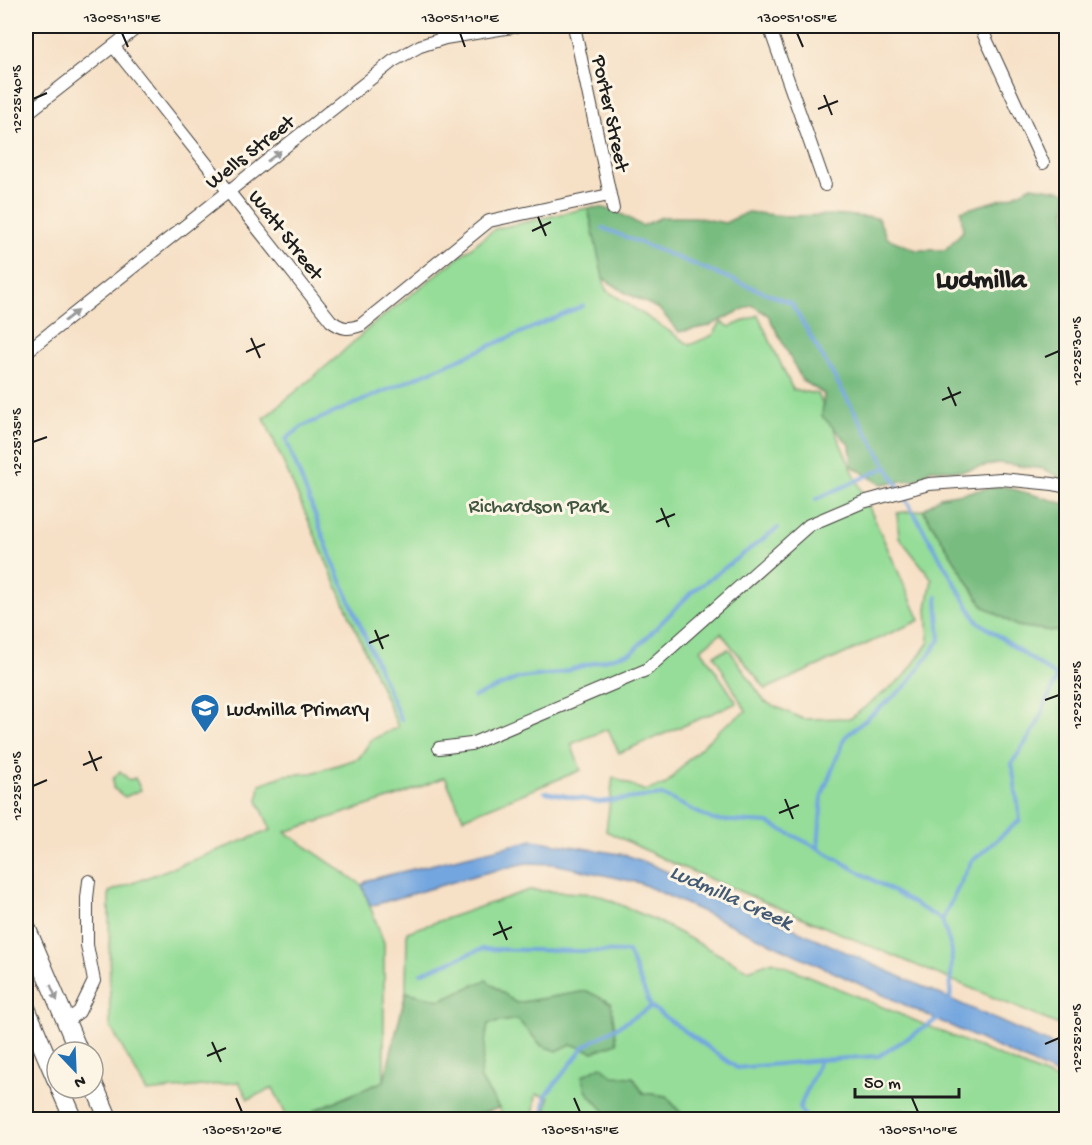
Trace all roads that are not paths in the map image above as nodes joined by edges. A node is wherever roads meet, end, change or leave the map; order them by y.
1 (139, 26) edge
2 (518, 26) edge
3 (574, 26) edge
4 (769, 26) edge
5 (980, 26) edge
6 (114, 47) junction
7 (26, 114) edge
8 (1043, 164) dead end
9 (825, 185) dead end
10 (228, 192) junction
11 (609, 195) junction
12 (613, 209) dead end
13 (26, 352) edge
14 (1066, 487) edge
15 (439, 748) dead end
16 (89, 881) dead end
17 (26, 927) edge
18 (26, 1008) edge
19 (66, 1021) junction
20 (74, 1040) edge
21 (45, 1053) edge
22 (65, 1100) edge
23 (101, 1100) edge
24 (74, 1119) edge
25 (109, 1119) edge

1 - 6 street
10 -> 2 street, Wells Street
3 - 11 street, Porter Street
4 - 9 street
5 - 8 street
6 - 7 street
6 - 10 street, Watt Street
10 - 11 street, Watt Street
13 -> 10 street, Wells Street
11 - 12 street, Porter Street
14 - 15 street
16 - 19 street
17 -> 19 main road
18 - 21 main road
19 - 20 main road
22 - 24 main road
23 - 25 main road

